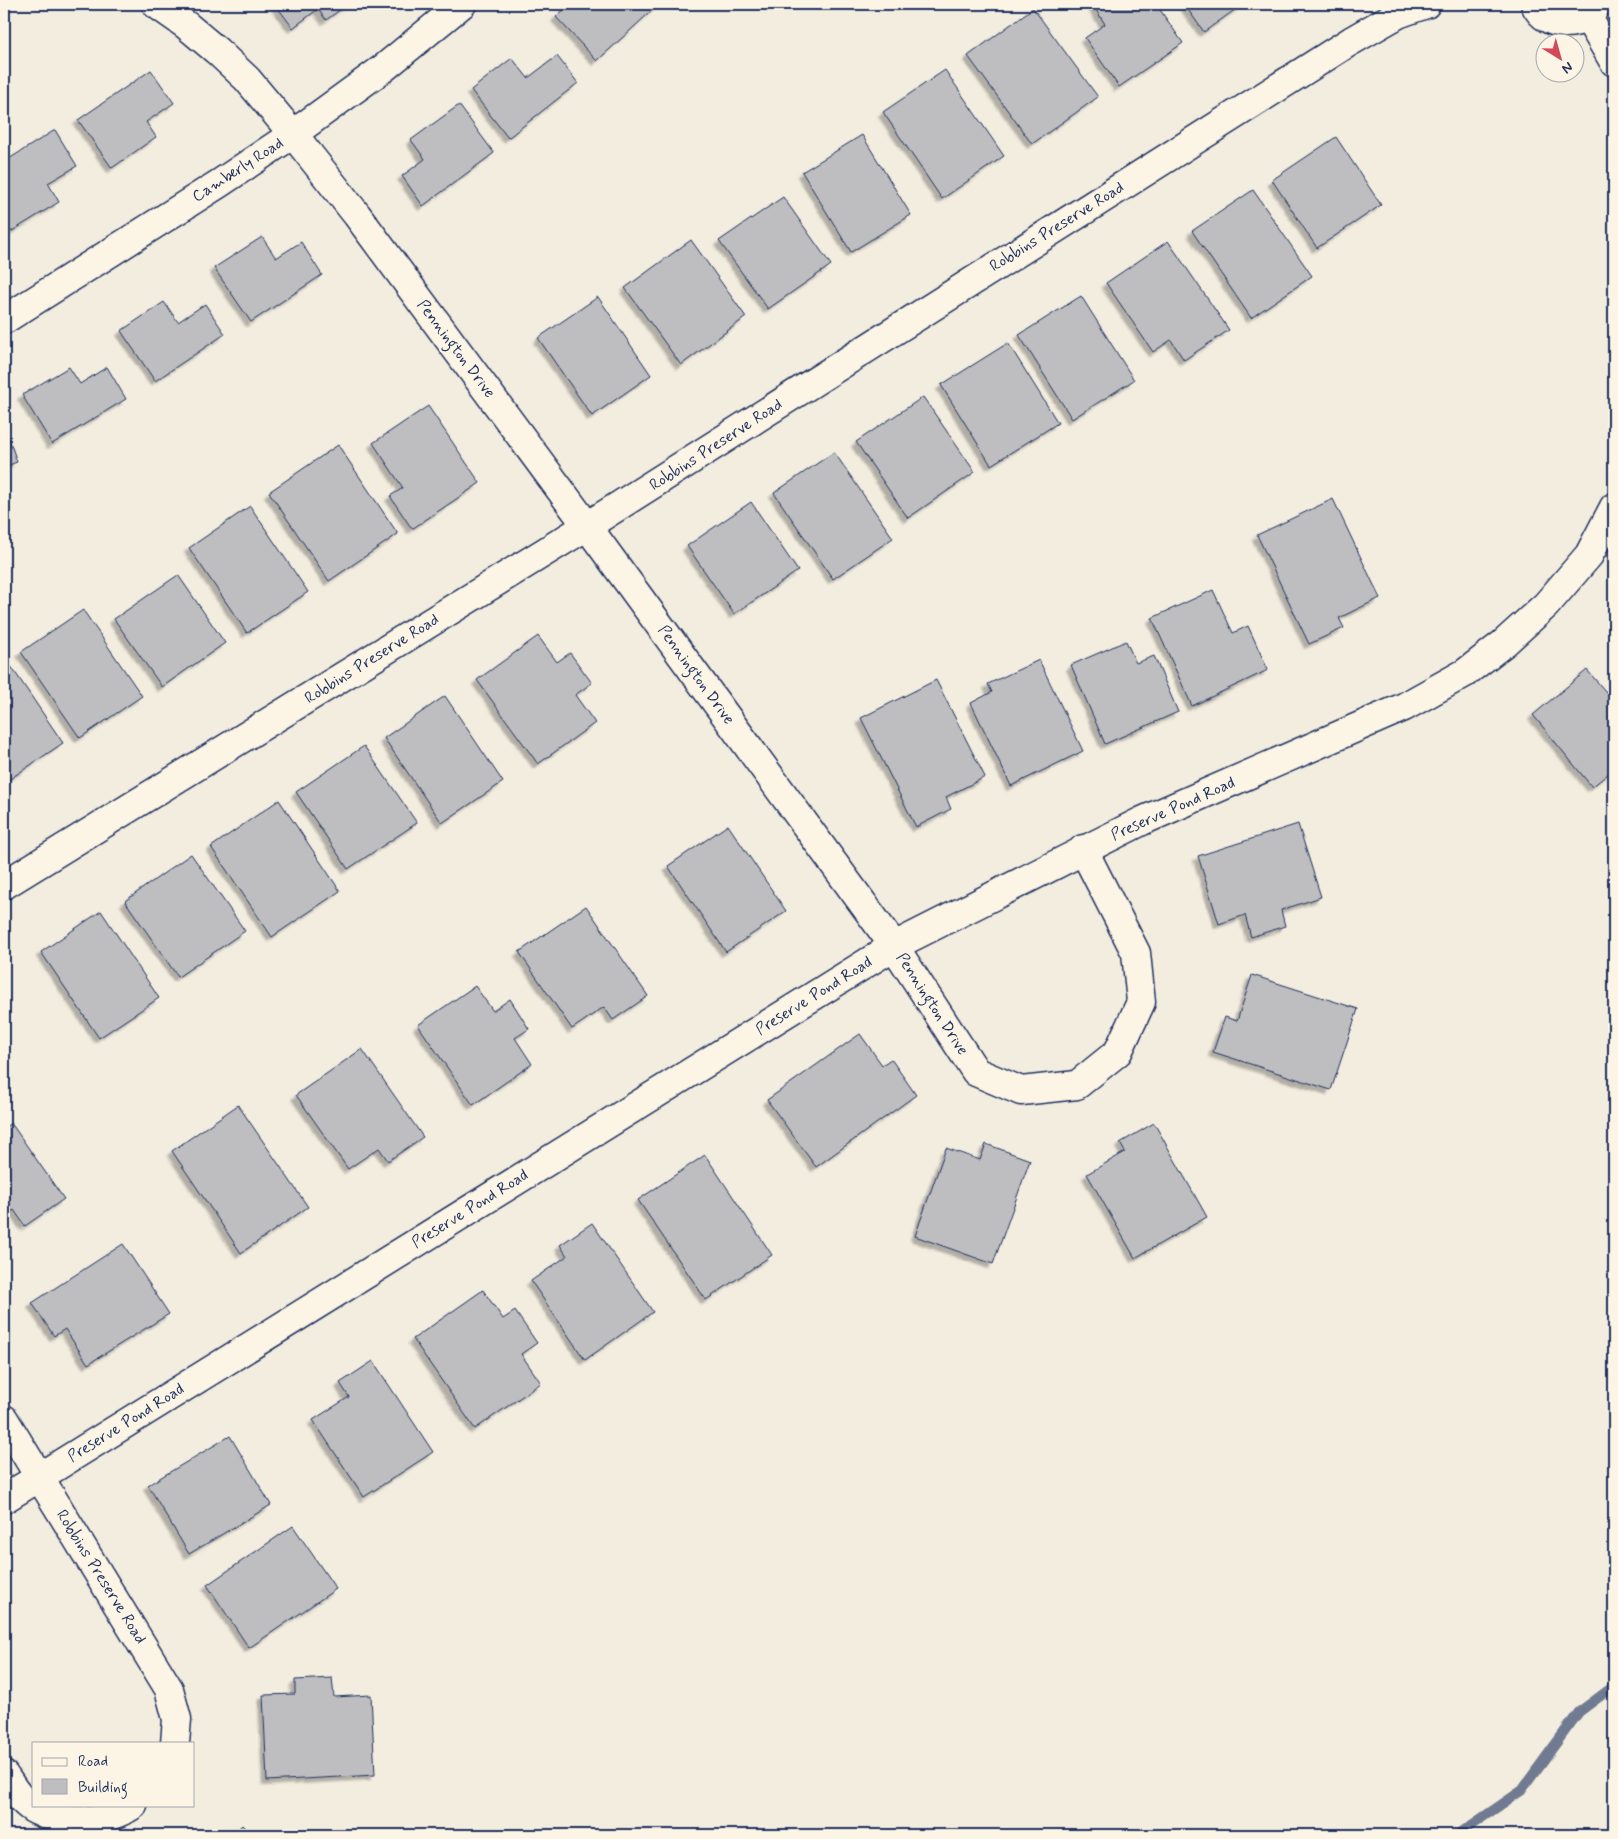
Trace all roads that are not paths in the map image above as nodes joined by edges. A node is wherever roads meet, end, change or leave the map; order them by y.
1 (156, 4) edge
2 (462, 4) edge
3 (1426, 4) edge
4 (1535, 4) edge
5 (1592, 10) edge
6 (1614, 62) edge
7 (293, 134) junction
8 (4, 320) edge
9 (1614, 507) edge
10 (588, 526) junction
11 (1084, 849) junction
12 (4, 885) edge
13 (894, 946) junction
14 (4, 1419) edge
15 (39, 1477) junction
16 (4, 1499) edge
17 (175, 1742) edge
18 (4, 1775) edge
19 (131, 1806) edge

1 - 7 street, Pennington Drive
2 - 7 street, Camberly Road
3 - 10 street, Robbins Preserve Road
4 - 5 street
5 - 6 street
7 - 8 street, Camberly Road
7 - 10 street, Pennington Drive
9 - 11 street, Preserve Pond Road
10 - 12 street, Robbins Preserve Road
10 - 13 street, Pennington Drive
11 - 13 street, Preserve Pond Road
11 - 13 street, Pennington Drive
13 - 15 street, Preserve Pond Road
14 - 15 street, Robbins Preserve Road
15 - 16 street, Preserve Pond Road
15 - 17 street, Robbins Preserve Road
18 - 19 street

